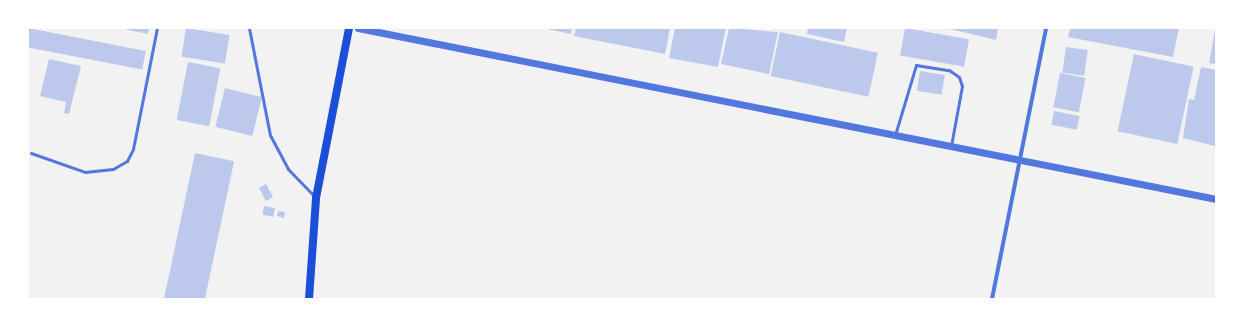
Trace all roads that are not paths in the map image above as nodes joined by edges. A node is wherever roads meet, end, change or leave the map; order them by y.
1 (157, 28) edge
2 (249, 28) edge
3 (349, 28) edge
4 (358, 28) edge
5 (1046, 28) edge
6 (895, 136) junction
7 (950, 148) junction
8 (31, 153) dead end
9 (1018, 162) junction
10 (316, 198) junction
11 (1216, 199) edge
12 (309, 299) edge
13 (992, 299) edge

1 - 8 lane
2 - 10 lane
3 - 10 main road
4 - 6 street
5 - 9 street
6 - 7 street
6 - 7 lane
7 - 9 street
9 - 11 street
9 - 13 street
10 - 12 main road

